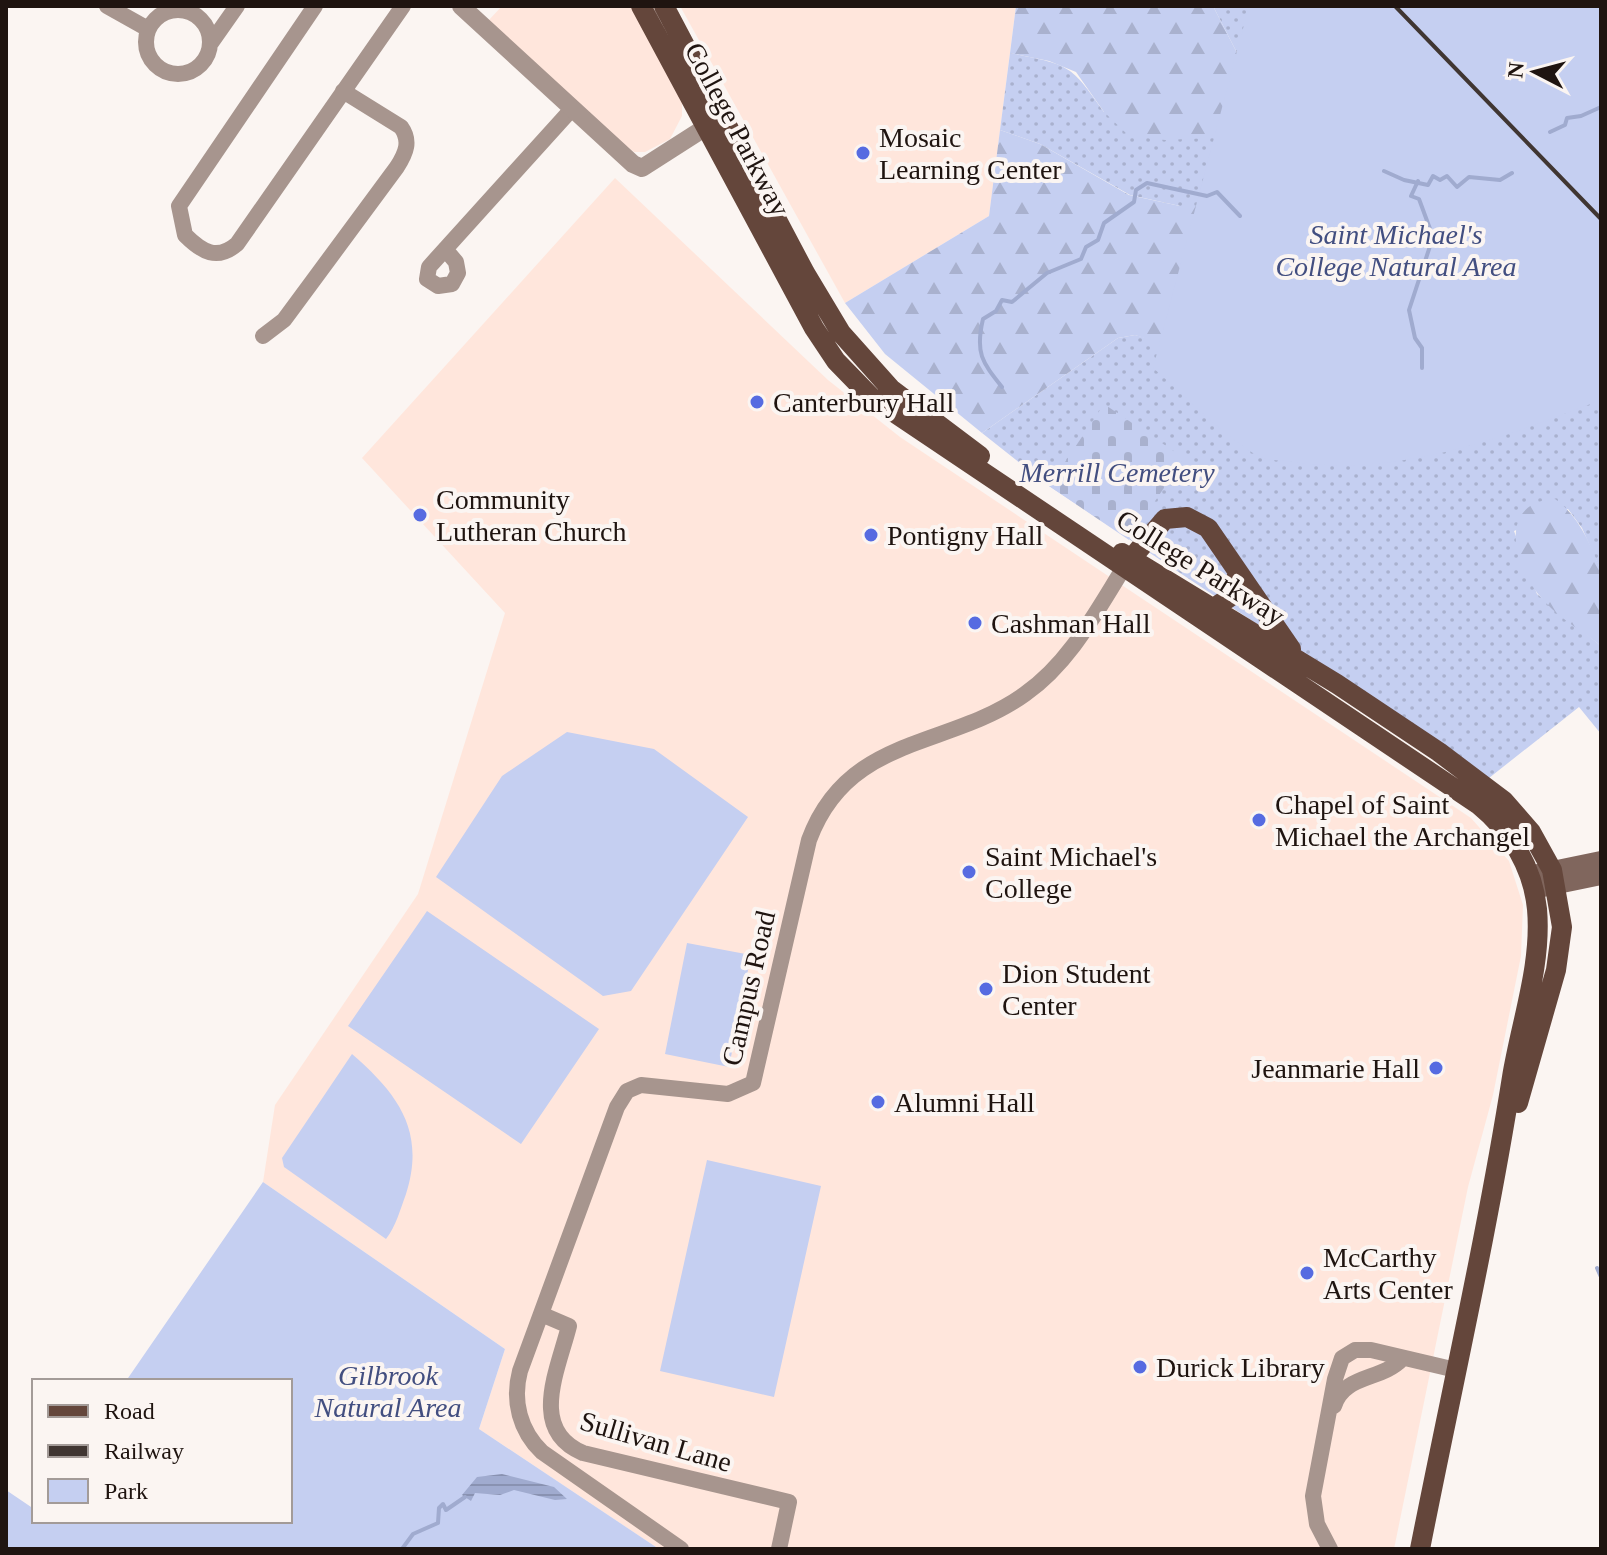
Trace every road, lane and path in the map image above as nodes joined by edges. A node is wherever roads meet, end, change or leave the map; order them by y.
1 (107, 6) edge
2 (237, 6) edge
3 (315, 6) edge
4 (403, 6) edge
5 (461, 6) edge
6 (641, 6) edge
7 (664, 6) edge
8 (174, 8) edge
9 (148, 29) junction
10 (211, 43) junction
11 (343, 91) junction
12 (571, 110) junction
13 (723, 116) junction
14 (705, 127) junction
15 (445, 249) dead end
16 (263, 336) dead end
17 (1126, 564) junction
18 (1238, 573) junction
19 (1207, 613) junction
20 (1307, 666) junction
21 (1601, 861) edge
22 (1601, 875) edge
23 (1554, 877) junction
24 (1532, 882) junction
25 (1502, 1152) junction
26 (541, 1314) junction
27 (1402, 1359) junction
28 (1456, 1370) junction
29 (1330, 1415) junction
30 (681, 1549) edge
31 (779, 1549) edge
32 (1330, 1549) edge
33 (1420, 1549) edge

1 - 9 street
2 - 10 street
3 - 11 street
4 - 11 street
5 - 12 street
6 - 14 main road, College Parkway
7 - 13 main road, College Parkway
8 - 9 street
8 - 10 street
9 - 10 street
11 - 16 street
12 - 14 street
12 - 15 street
13 - 14 street
13 - 17 main road, College Parkway
14 - 17 main road, College Parkway
17 - 18 main road
17 - 19 main road, College Parkway
17 - 26 street, Campus Road
18 - 19 main road
18 - 20 main road
19 - 20 main road, College Parkway
19 - 24 main road, College Parkway
20 - 23 main road, College Parkway
21 - 23 main road
22 - 23 main road
23 - 24 main road
23 - 25 main road, College Parkway
24 - 25 main road, College Parkway
25 - 28 main road, College Parkway
26 - 30 street, Campus Road
26 - 31 street, Sullivan Lane
27 - 28 street
27 - 29 street
27 - 29 street
28 - 33 main road, College Parkway
29 - 32 street

